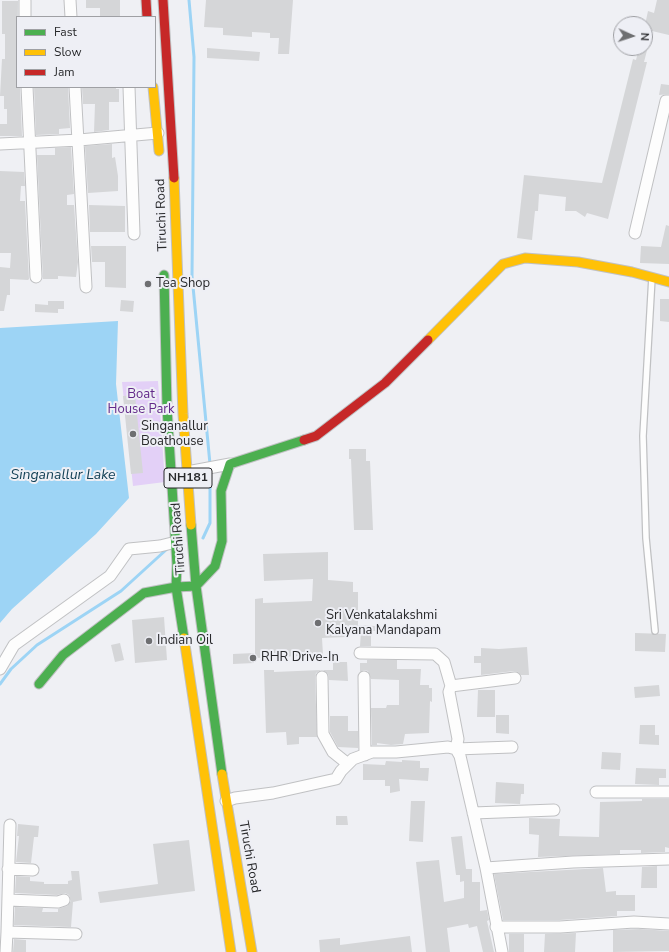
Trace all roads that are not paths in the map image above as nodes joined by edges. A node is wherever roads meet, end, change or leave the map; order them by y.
1 (70, 0) edge
2 (146, 0) edge
3 (163, 0) edge
4 (25, 1) edge
5 (25, 16) edge
6 (71, 16) edge
7 (147, 16) edge
8 (27, 88) edge
9 (75, 88) edge
10 (129, 88) edge
11 (153, 88) edge
12 (669, 101) edge
13 (158, 133) junction
14 (131, 135) junction
15 (78, 140) junction
16 (28, 143) junction
17 (0, 144) edge
18 (160, 157) dead end
19 (134, 234) dead end
20 (635, 234) dead end
21 (164, 266) dead end
22 (36, 277) dead end
23 (652, 277) junction
24 (669, 282) edge
25 (86, 287) dead end
26 (230, 464) junction
27 (187, 472) junction
28 (176, 542) junction
29 (196, 586) junction
30 (176, 587) junction
31 (656, 631) dead end
32 (360, 653) dead end
33 (0, 669) edge
34 (322, 677) dead end
35 (364, 677) dead end
36 (515, 678) dead end
37 (39, 684) dead end
38 (451, 686) junction
39 (512, 747) dead end
40 (456, 749) junction
41 (365, 755) junction
42 (348, 764) junction
43 (596, 792) dead end
44 (669, 792) edge
45 (226, 801) junction
46 (554, 810) dead end
47 (473, 813) junction
48 (10, 825) dead end
49 (669, 859) edge
50 (486, 868) junction
51 (8, 869) junction
52 (33, 870) dead end
53 (8, 900) junction
54 (64, 900) dead end
55 (669, 924) edge
56 (496, 928) junction
57 (7, 932) junction
58 (76, 934) dead end
59 (6, 952) edge
60 (231, 952) edge
61 (252, 952) edge
62 (502, 952) edge

1 - 6 street
2 - 7 main road
3 - 27 main road, Tiruchi Road / NH181
4 - 5 street
8 - 16 street
9 - 15 street
10 - 14 street
11 - 13 main road
12 - 20 street
13 - 14 street
13 - 18 main road
14 - 15 street
14 - 19 street
15 - 16 street
15 - 25 street
16 - 17 street
16 - 22 street
21 - 28 main road, NH181
23 - 24 main road
23 - 26 main road
23 - 31 lane
26 - 27 street
26 - 29 main road
27 - 29 main road, Tiruchi Road / NH181
28 - 30 main road, NH181
28 - 33 street
29 - 30 main road
29 - 45 main road, Tiruchi Road / NH181
30 - 37 main road
30 - 60 main road, NH181
32 - 38 street
34 - 42 street
35 - 41 street
36 - 38 street
38 - 40 street
39 - 40 street
40 - 41 street
40 - 47 street
41 - 42 street
42 - 45 street
43 - 44 street
45 - 61 main road, Tiruchi Road / NH181
46 - 47 street
47 - 50 street
48 - 51 street
49 - 50 street
50 - 56 street
51 - 52 street
51 - 53 street
53 - 54 street
53 - 57 street
55 - 56 street
56 - 62 street
57 - 58 street
57 - 59 street

